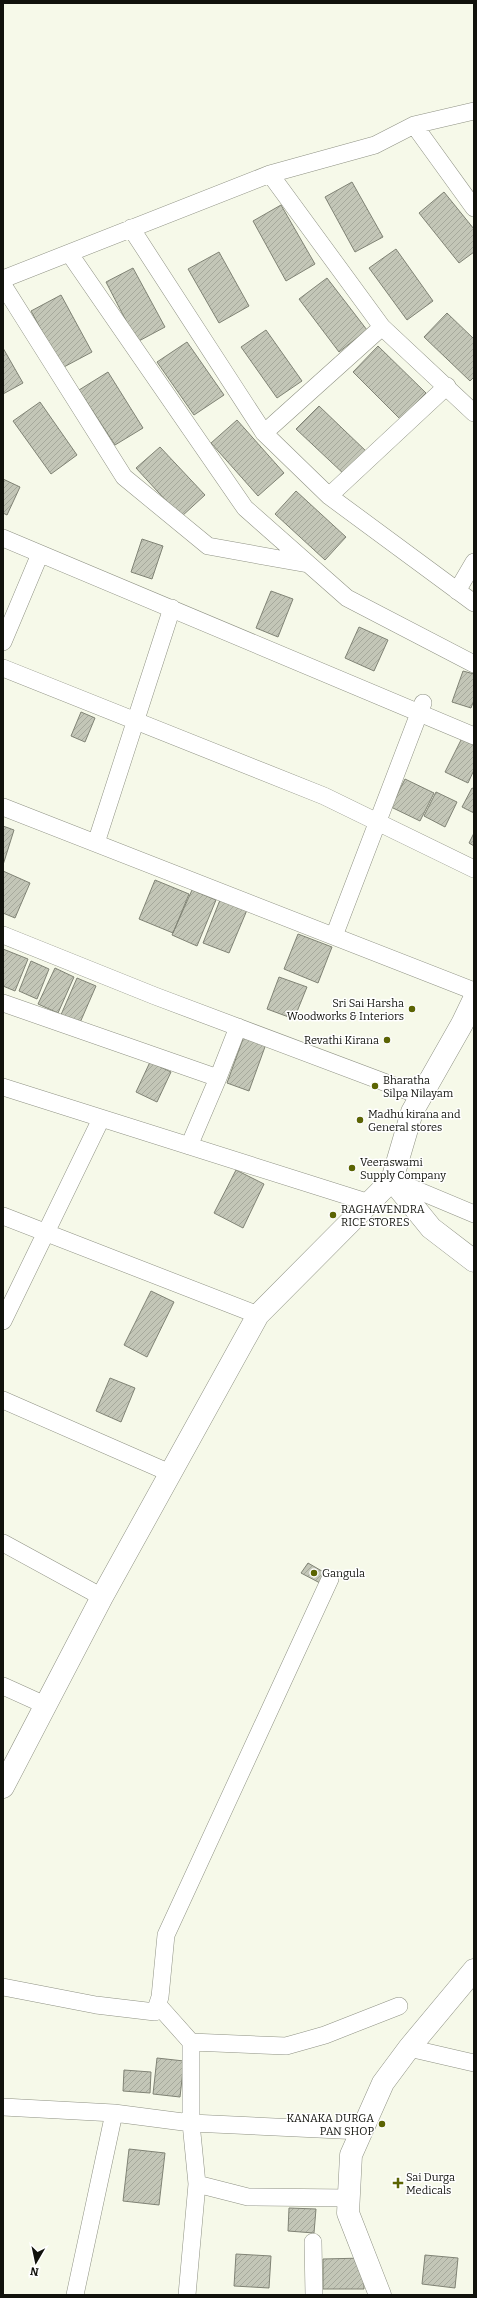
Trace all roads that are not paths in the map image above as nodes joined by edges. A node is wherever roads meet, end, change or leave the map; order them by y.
1 (474, 111) edge
2 (414, 125) junction
3 (270, 174) junction
4 (474, 208) edge
5 (131, 228) junction
6 (69, 252) junction
7 (3, 279) edge
8 (3, 285) edge
9 (382, 327) junction
10 (447, 386) junction
11 (472, 407) edge
12 (264, 434) junction
13 (329, 496) junction
14 (3, 538) edge
15 (40, 554) junction
16 (474, 562) edge
17 (309, 564) junction
18 (457, 591) junction
19 (474, 603) edge
20 (172, 608) junction
21 (3, 642) edge
22 (474, 664) edge
23 (3, 668) edge
24 (421, 708) junction
25 (135, 721) junction
26 (474, 736) edge
27 (3, 808) edge
28 (378, 822) junction
29 (96, 843) junction
30 (474, 869) edge
31 (3, 935) edge
32 (334, 936) junction
33 (474, 991) edge
34 (474, 999) edge
35 (3, 1003) edge
36 (238, 1027) junction
37 (468, 1027) edge
38 (218, 1078) junction
39 (3, 1087) edge
40 (421, 1096) junction
41 (101, 1119) junction
42 (189, 1146) junction
43 (392, 1180) junction
44 (370, 1203) junction
45 (474, 1214) edge
46 (3, 1216) edge
47 (45, 1232) junction
48 (474, 1261) edge
49 (258, 1316) junction
50 (3, 1321) edge
51 (3, 1400) edge
52 (170, 1473) junction
53 (3, 1542) edge
54 (330, 1579) dead end
55 (102, 1597) junction
56 (3, 1686) edge
57 (45, 1705) junction
58 (3, 1787) edge
59 (474, 1970) edge
60 (3, 1987) edge
61 (158, 2005) junction
62 (399, 2006) dead end
63 (191, 2042) junction
64 (409, 2048) junction
65 (474, 2063) edge
66 (3, 2107) edge
67 (114, 2113) junction
68 (191, 2123) junction
69 (362, 2131) junction
70 (197, 2184) junction
71 (349, 2198) junction
72 (313, 2242) dead end
73 (75, 2295) edge
74 (187, 2295) edge
75 (314, 2295) edge
76 (380, 2295) edge

1 - 2 street
2 - 3 street
2 - 4 street
3 - 5 street
3 - 9 street
5 - 6 street
5 - 12 street
6 - 7 street
6 - 17 street
8 - 17 street
9 - 10 street
9 - 12 street
10 - 11 street
10 - 13 street
12 - 13 street
13 - 18 street
14 - 15 street
15 - 20 street
15 - 21 street
16 - 18 street
17 - 22 street
18 - 19 street
20 - 24 street
20 - 25 street
23 - 25 street
24 - 26 street
24 - 28 street
25 - 28 street
25 - 29 street
27 - 29 street
28 - 30 street
28 - 32 street
29 - 32 street
31 - 36 street
32 - 33 street
34 - 37 main road
35 - 38 street
36 - 38 street
36 - 40 street
37 - 40 main road
38 - 42 street
39 - 41 street
40 - 43 main road
41 - 42 street
41 - 47 street
42 - 44 street
43 - 44 main road
43 - 45 street
43 - 48 main road
44 - 49 main road
46 - 47 street
47 - 49 street
47 - 50 street
49 - 52 main road
51 - 52 street
52 - 55 main road
53 - 55 street
54 - 61 street
55 - 57 main road
56 - 57 street
57 - 58 main road
59 - 64 main road
60 - 61 street
61 - 63 street
62 - 63 street
63 - 68 street
64 - 65 street
64 - 69 main road
66 - 67 street
67 - 68 street
67 - 73 street
68 - 69 street
68 - 70 street
69 - 71 main road
70 - 71 street
70 - 74 street
71 - 76 main road
72 - 75 street

